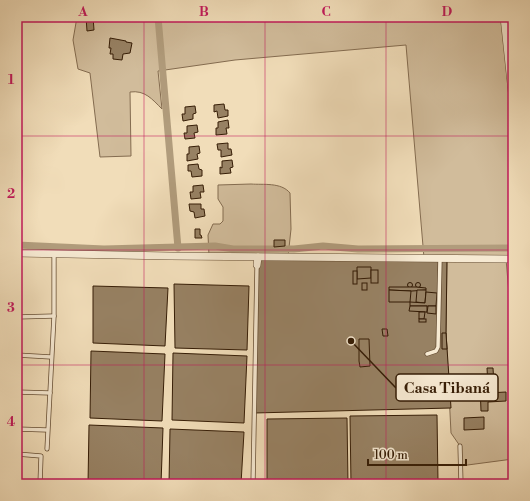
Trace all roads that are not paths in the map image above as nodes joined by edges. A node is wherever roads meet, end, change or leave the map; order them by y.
1 (504, 17) edge
2 (513, 102) edge
3 (17, 253) edge
4 (54, 254) junction
5 (258, 257) junction
6 (440, 259) junction
7 (513, 259) edge
8 (258, 265) joint
9 (54, 316) junction
10 (17, 317) edge
11 (427, 354) dead end
12 (17, 355) edge
13 (51, 357) junction
14 (17, 392) edge
15 (50, 393) junction
16 (17, 429) edge
17 (47, 430) junction
18 (460, 446) dead end
19 (47, 449) dead end
20 (17, 454) edge
21 (40, 484) edge
22 (253, 484) edge
23 (461, 484) edge

1 - 2 street
3 - 4 street
4 - 5 street
4 - 9 lane
5 - 6 street
5 - 8 street
6 - 7 street
6 - 11 lane
8 - 22 lane
9 - 10 lane
9 - 13 lane
12 - 13 lane
13 - 15 lane
14 - 15 lane
15 - 17 lane
16 - 17 lane
17 - 19 lane
18 - 23 lane
20 - 21 lane

